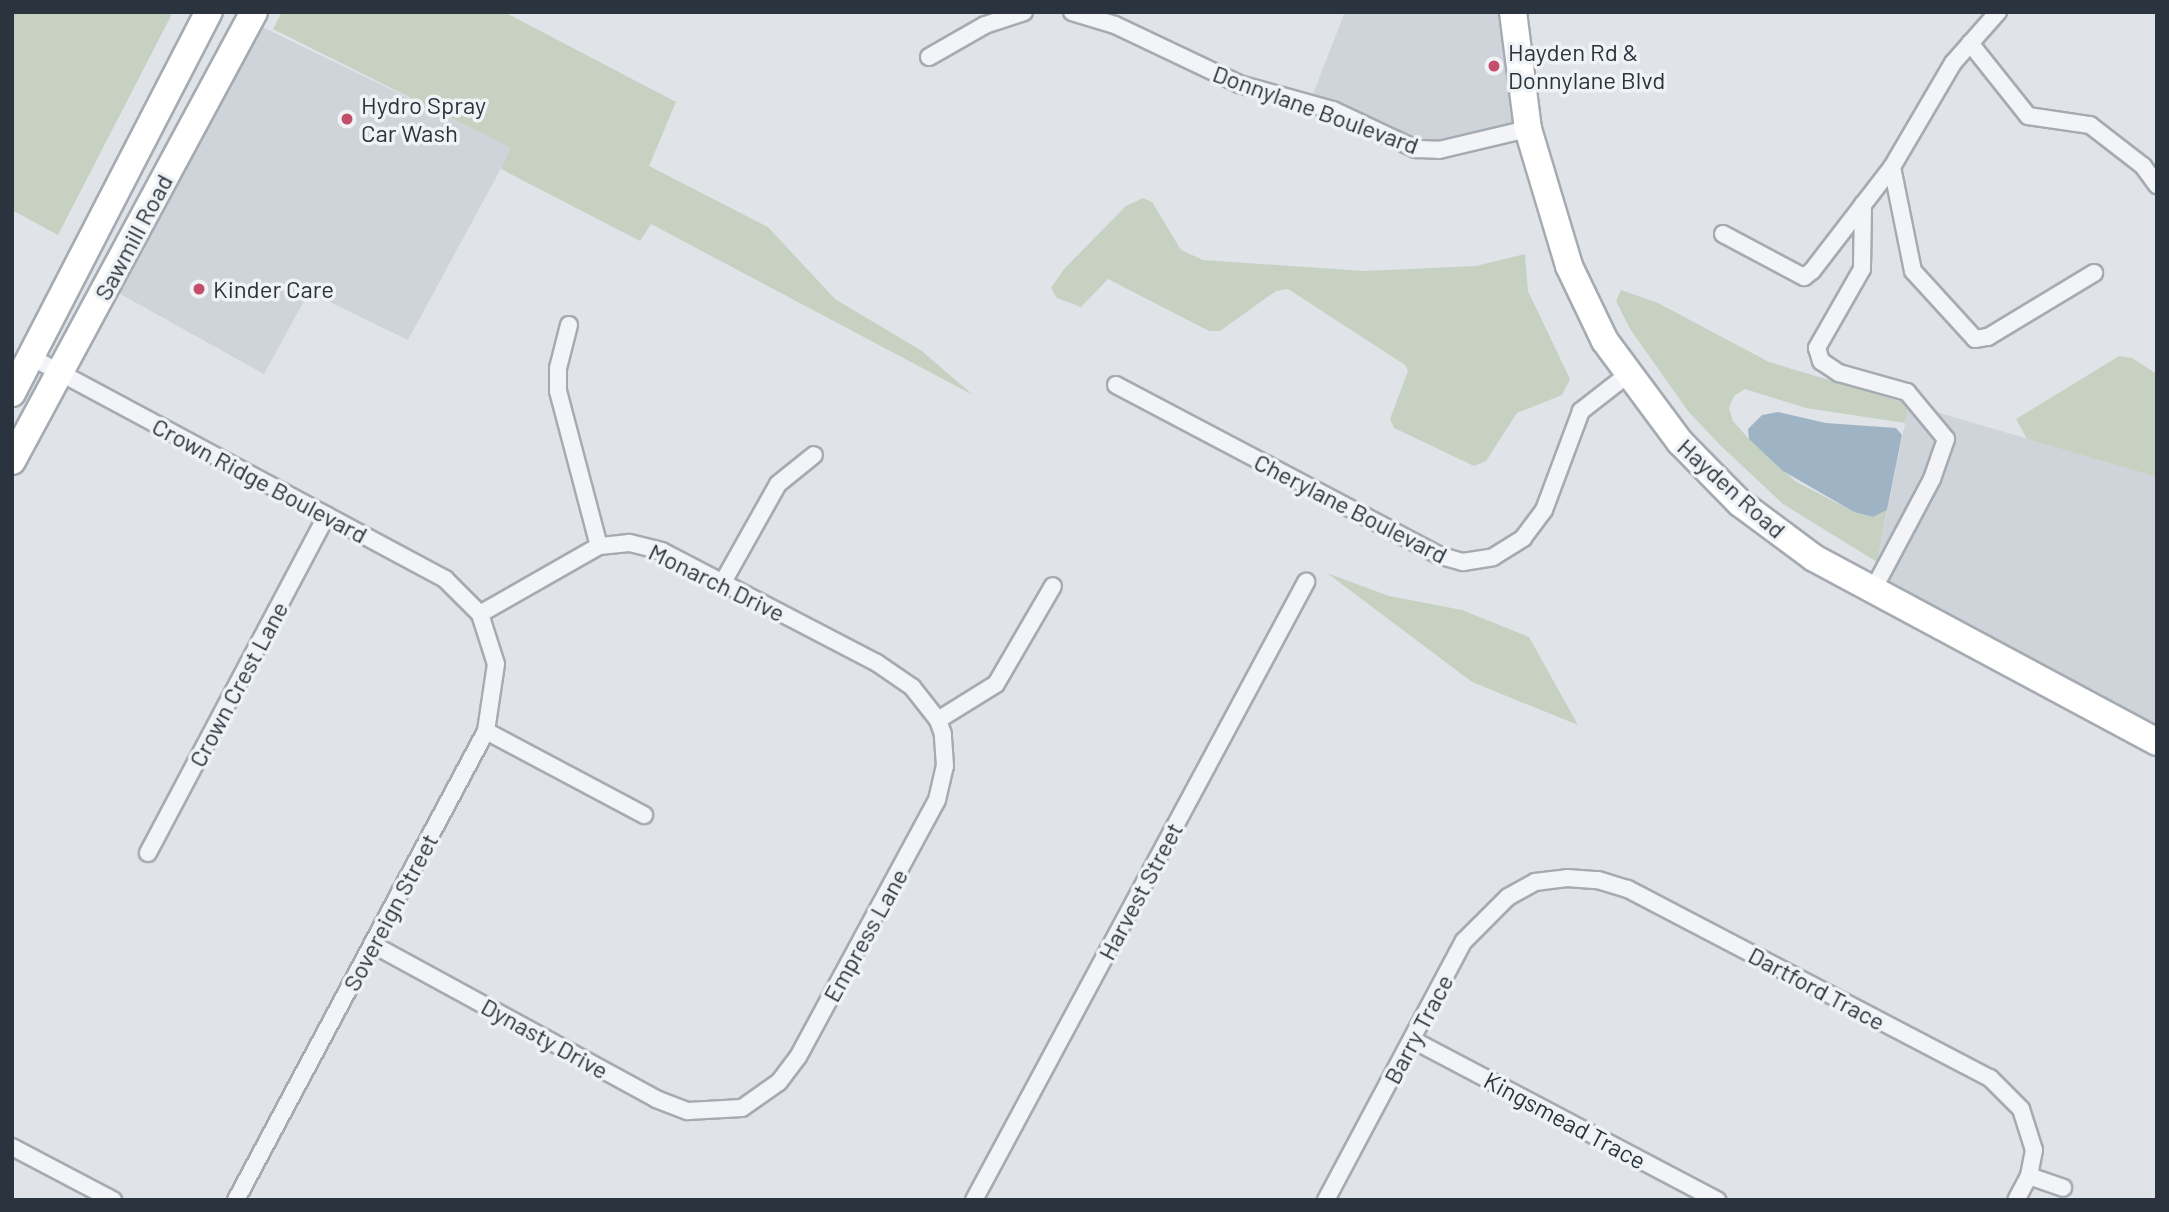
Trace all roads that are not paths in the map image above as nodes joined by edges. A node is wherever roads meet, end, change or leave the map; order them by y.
1 (209, 12) edge
2 (254, 12) edge
3 (1024, 12) edge
4 (1072, 12) edge
5 (1513, 12) edge
6 (1998, 12) edge
7 (1970, 43) junction
8 (929, 57) dead end
9 (1528, 129) junction
10 (1892, 167) junction
11 (2157, 185) edge
12 (1863, 204) junction
13 (1723, 234) dead end
14 (2094, 273) dead end
15 (569, 325) dead end
16 (31, 358) junction
17 (60, 373) junction
18 (1627, 375) junction
19 (1116, 385) dead end
20 (12, 393) edge
21 (814, 455) dead end
22 (12, 461) edge
23 (327, 515) junction
24 (599, 546) junction
25 (723, 582) junction
26 (1307, 582) dead end
27 (1053, 586) dead end
28 (1873, 590) junction
29 (480, 614) junction
30 (938, 720) junction
31 (486, 731) junction
32 (2157, 742) edge
33 (644, 815) dead end
34 (148, 853) dead end
35 (1535, 882) joint
36 (372, 944) junction
37 (1413, 1040) junction
38 (724, 1111) joint
39 (12, 1147) edge
40 (2029, 1176) junction
41 (2063, 1188) dead end
42 (113, 1200) edge
43 (236, 1200) edge
44 (974, 1200) edge
45 (1326, 1200) edge
46 (1717, 1200) edge
47 (2016, 1200) edge

1 - 16 main road, Sawmill Road
2 - 17 main road, Sawmill Road
3 - 8 street
4 - 9 street, Donnylane Boulevard
5 - 9 main road, Hayden Road
6 - 7 street
7 - 10 street
7 - 11 street
9 - 18 main road, Hayden Road
10 - 12 street
10 - 14 street
12 - 13 street
12 - 28 street
15 - 24 street
16 - 17 street, Crown Ridge Boulevard
16 - 20 main road, Sawmill Road
17 - 22 main road, Sawmill Road
17 - 23 street, Crown Ridge Boulevard
18 - 19 street, Cherylane Boulevard
18 - 28 main road, Hayden Road
21 - 25 street
23 - 29 street, Crown Ridge Boulevard
23 - 34 street, Crown Crest Lane
24 - 25 street, Monarch Drive
24 - 29 street, Monarch Drive
25 - 30 street, Monarch Drive
26 - 44 street, Harvest Street
27 - 30 street
28 - 32 main road, Hayden Road
29 - 31 street, Sovereign Street
30 - 38 street, Empress Lane
31 - 33 street
31 - 36 street, Sovereign Street
35 - 37 street, Barry Trace
35 - 40 street, Dartford Trace
36 - 38 street, Dynasty Drive
36 - 43 street, Sovereign Street
37 - 45 street, Barry Trace
37 - 46 street, Kingsmead Trace
39 - 42 street
40 - 41 street
40 - 47 street

